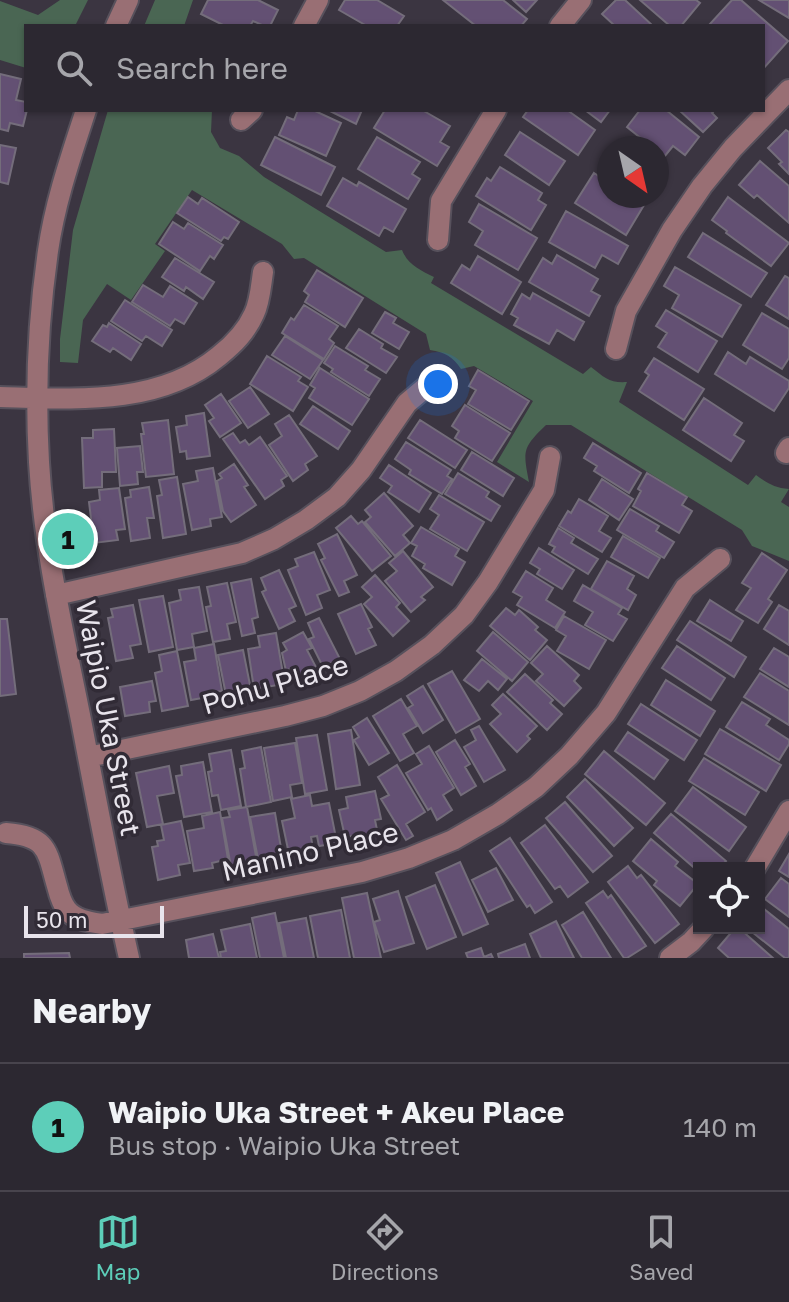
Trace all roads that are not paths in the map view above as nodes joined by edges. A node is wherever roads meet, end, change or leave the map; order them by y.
1 (128, 0) edge
2 (318, 0) edge
3 (581, 0) edge
4 (117, 24) edge
5 (305, 24) edge
6 (562, 24) edge
7 (789, 90) edge
8 (85, 112) edge
9 (495, 112) edge
10 (438, 240) dead end
11 (263, 272) dead end
12 (616, 349) dead end
13 (432, 382) dead end
14 (0, 397) edge
15 (37, 398) junction
16 (550, 457) dead end
17 (720, 559) dead end
18 (56, 595) junction
19 (88, 757) junction
20 (789, 811) edge
21 (6, 833) dead end
22 (759, 862) edge
23 (121, 920) junction
24 (698, 934) edge
25 (129, 958) edge
26 (670, 958) edge

1 - 4 street
2 - 5 street
3 - 6 street
7 - 12 street
8 - 15 street, Waipio Uka Street
9 - 10 street
11 - 15 street
13 - 18 street
14 - 15 street
15 - 18 street, Waipio Uka Street
16 - 19 street, Pohu Place
17 - 23 street, Manino Place
18 - 19 street, Waipio Uka Street
19 - 23 street, Waipio Uka Street
20 - 22 street
21 - 23 street, Manino Place
23 - 25 street, Waipio Uka Street
24 - 26 street

